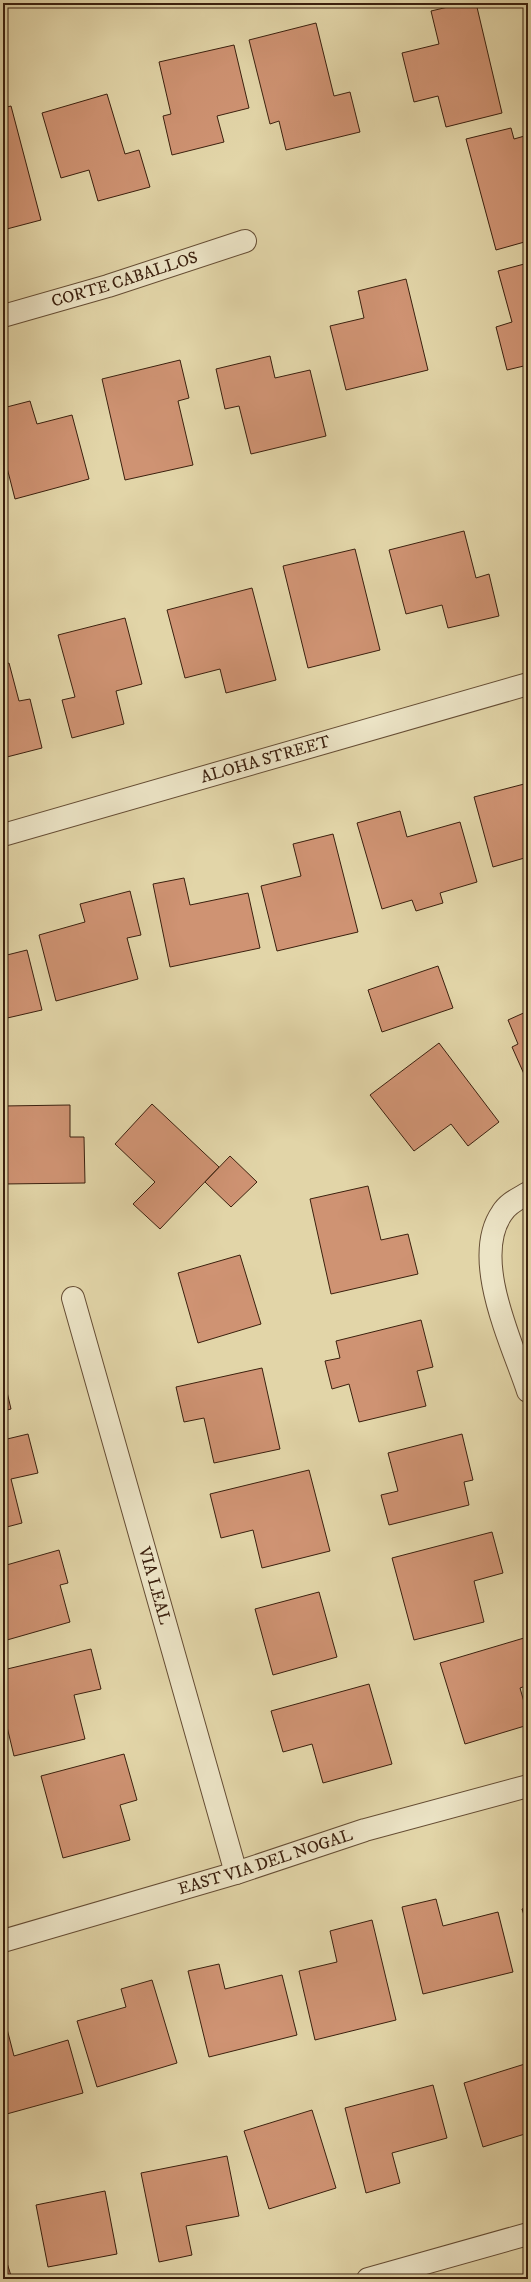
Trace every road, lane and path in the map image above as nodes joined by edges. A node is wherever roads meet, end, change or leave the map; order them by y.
1 (245, 241) dead end
2 (3, 316) edge
3 (528, 684) edge
4 (3, 835) edge
5 (528, 1193) edge
6 (73, 1298) dead end
7 (528, 1391) edge
8 (528, 1786) edge
9 (236, 1873) junction
10 (3, 1941) edge
11 (528, 2234) edge
12 (368, 2279) edge

1 - 2 street, CORTE CABALLOS
3 - 4 street, ALOHA STREET
5 - 7 street
6 - 9 street, VIA LEAL
8 - 9 street, EAST VIA DEL NOGAL
9 - 10 street, EAST VIA DEL NOGAL
11 - 12 street

